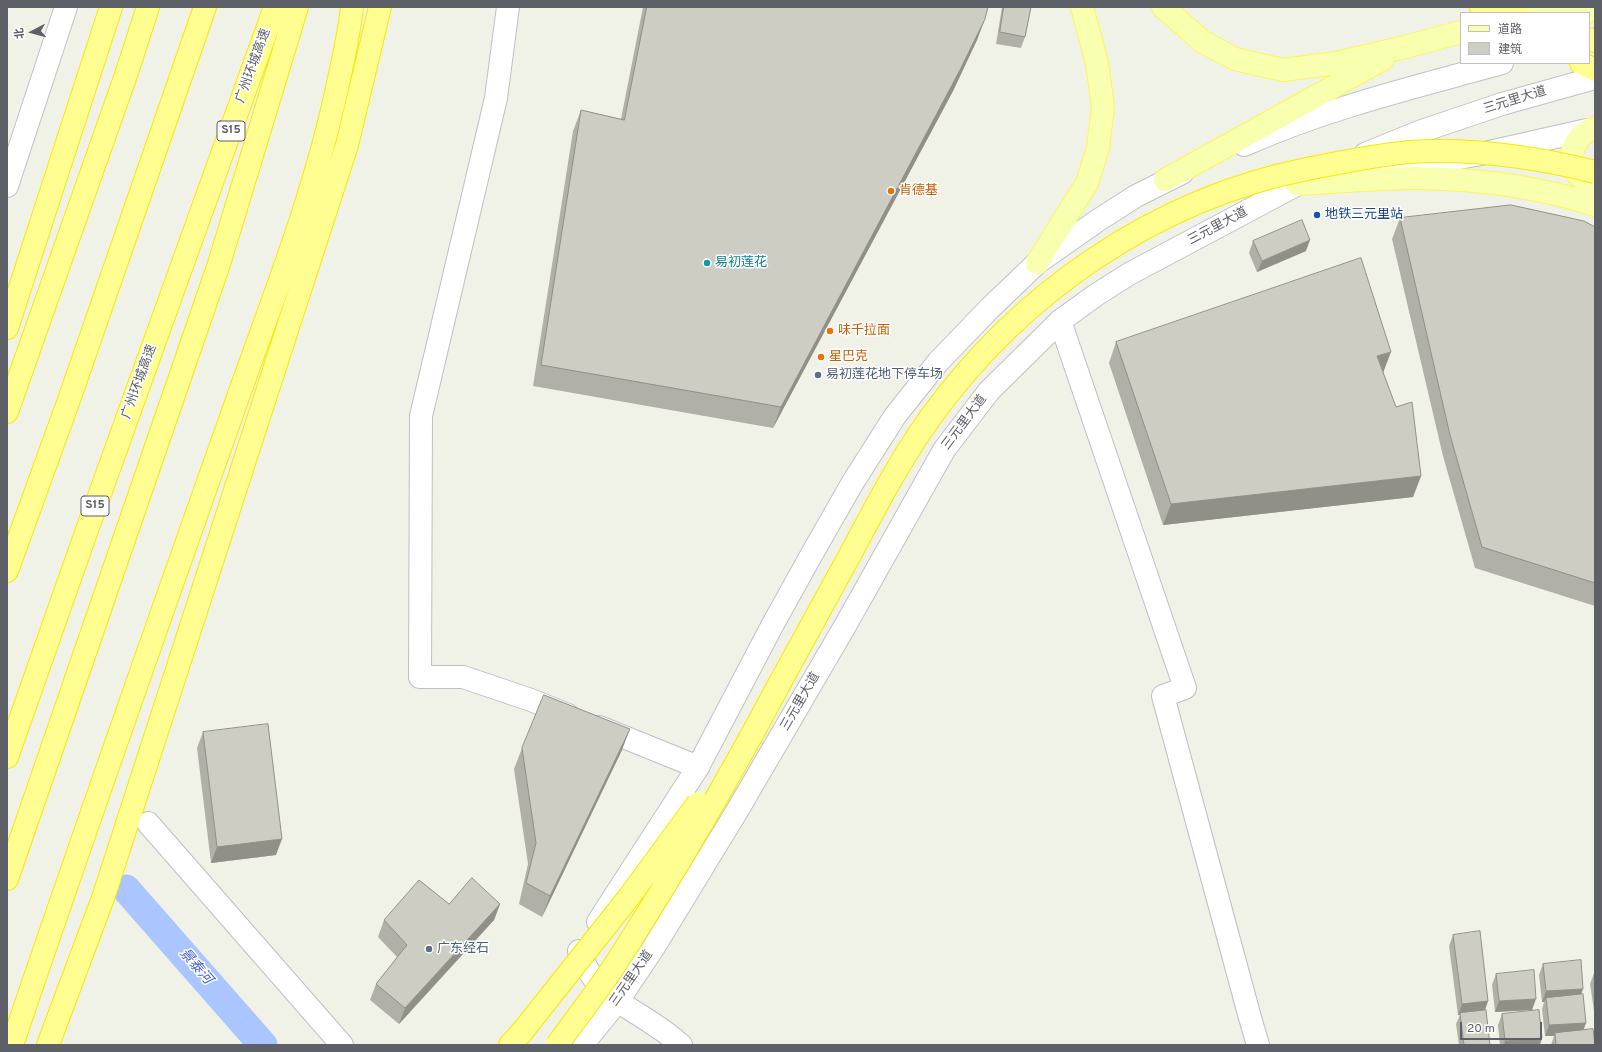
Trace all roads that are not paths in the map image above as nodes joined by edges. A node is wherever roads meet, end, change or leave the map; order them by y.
1 (66, 7) edge
2 (112, 7) edge
3 (148, 7) edge
4 (205, 7) edge
5 (276, 7) edge
6 (297, 7) edge
7 (352, 7) edge
8 (380, 7) edge
9 (508, 7) edge
10 (1082, 7) edge
11 (1163, 7) edge
12 (1502, 7) edge
13 (1562, 7) edge
14 (1515, 12) edge
15 (1542, 12) edge
16 (1460, 32) edge
17 (1405, 47) junction
18 (1498, 64) edge
19 (1583, 64) edge
20 (1595, 71) edge
21 (1595, 78) edge
22 (1591, 129) edge
23 (1595, 172) edge
24 (1165, 180) junction
25 (1297, 184) junction
26 (7, 186) edge
27 (1595, 186) edge
28 (1595, 205) edge
29 (1037, 263) junction
30 (1060, 321) junction
31 (7, 328) edge
32 (7, 412) edge
33 (7, 571) edge
34 (776, 692) junction
35 (7, 757) edge
36 (698, 767) junction
37 (148, 823) dead end
38 (7, 879) edge
39 (579, 951) junction
40 (617, 1002) junction
41 (12, 1045) edge
42 (48, 1045) edge
43 (342, 1045) edge
44 (504, 1045) edge
45 (510, 1045) edge
46 (557, 1045) edge
47 (582, 1045) edge
48 (681, 1045) edge
49 (1258, 1045) edge

1 - 26 main road
2 - 31 highway
3 - 32 highway
4 - 33 highway
5 - 35 highway, 广州环城高速 / S15
6 - 38 highway
7 - 41 highway
8 - 42 highway
9 - 36 main road
10 - 29 main road
11 - 17 main road
12 - 14 highway
13 - 15 main road
16 - 17 main road
17 - 24 main road
18 - 24 main road
19 - 20 highway
21 - 25 main road, 三元里大道
22 - 25 main road
22 - 27 main road
23 - 34 highway, bridge
24 - 29 main road
25 - 28 main road
25 - 30 main road, 三元里大道
29 - 36 main road
30 - 40 main road, 三元里大道
30 - 49 main road
34 - 45 highway, bridge
34 - 46 highway, bridge
36 - 39 main road
37 - 43 main road
39 - 40 main road
39 - 44 main road
40 - 47 main road, 三元里大道
40 - 48 main road

